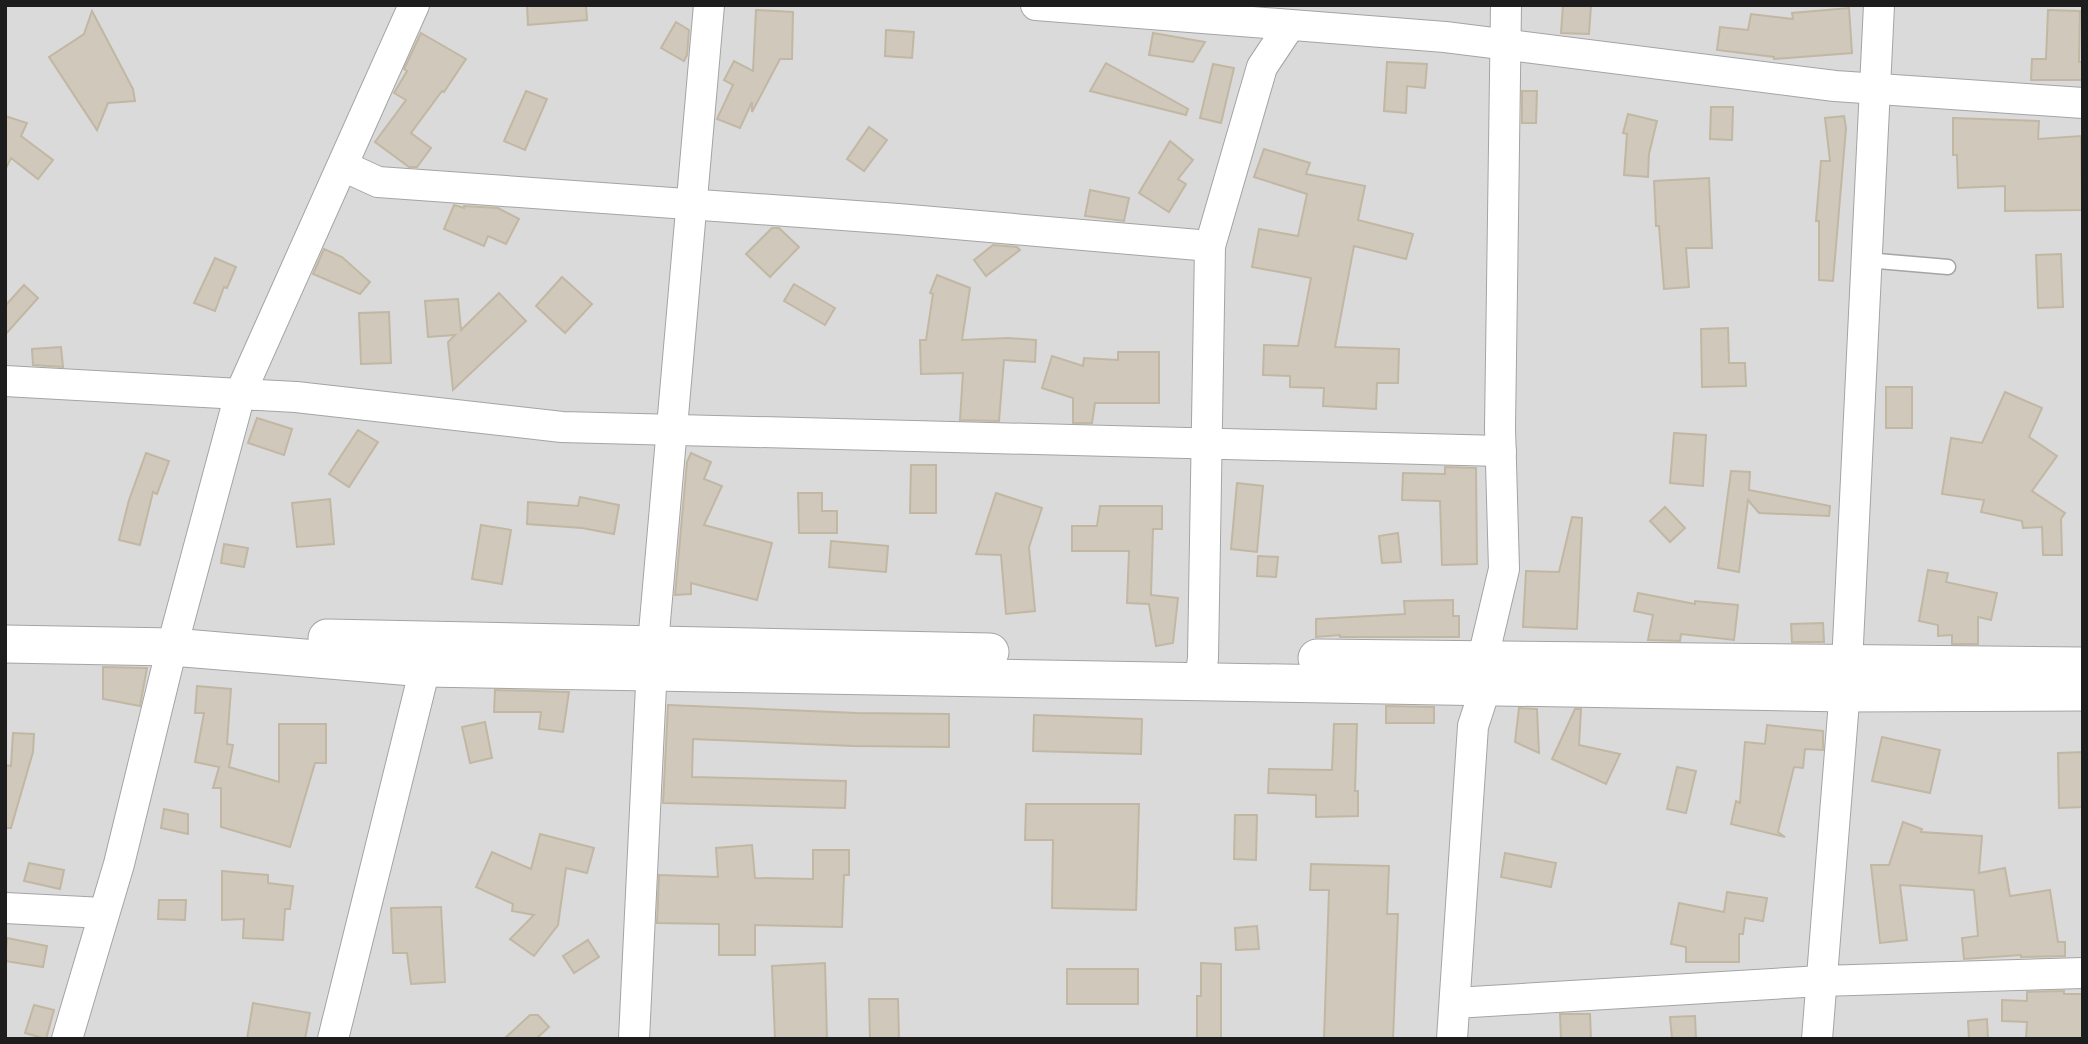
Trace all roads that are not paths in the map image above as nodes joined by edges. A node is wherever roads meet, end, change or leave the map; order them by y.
1 (414, 5) edge
2 (709, 5) edge
3 (1035, 5) edge
4 (1506, 5) edge
5 (1879, 5) edge
6 (1290, 24) junction
7 (1505, 44) junction
8 (1874, 88) junction
9 (2083, 103) edge
10 (343, 166) junction
11 (691, 204) junction
12 (1210, 246) junction
13 (1866, 260) junction
14 (1948, 267) dead end
15 (5, 381) edge
16 (240, 394) junction
17 (671, 429) junction
18 (1206, 443) junction
19 (1501, 451) junction
20 (5, 630) edge
21 (174, 642) junction
22 (5, 643) edge
23 (653, 658) junction
24 (2083, 666) edge
25 (425, 668) junction
26 (1202, 669) junction
27 (1485, 672) junction
28 (1846, 678) junction
29 (2083, 692) edge
30 (5, 908) edge
31 (104, 913) junction
32 (2083, 973) edge
33 (1821, 981) junction
34 (1455, 1003) junction
35 (67, 1039) edge
36 (333, 1039) edge
37 (634, 1039) edge
38 (1452, 1039) edge
39 (1816, 1039) edge

1 - 10 street
2 - 11 street
3 - 6 street
4 - 7 street
5 - 8 street
6 - 7 street
6 - 12 street
7 - 8 street
7 - 19 street
8 - 9 street
8 - 13 street
10 - 11 street
10 - 16 street
11 - 12 street
11 - 17 street
12 - 18 street
13 - 14 lane
13 - 28 street
15 - 16 street
16 - 17 street
16 - 21 street
17 - 18 street
17 - 23 street
18 - 19 street
18 - 26 street
19 - 27 street
20 - 21 street
21 - 22 street
21 - 23 street
21 - 25 street
21 - 31 street
23 - 25 street
23 - 26 street
23 - 37 street
24 - 28 street
25 - 36 street
26 - 27 street
27 - 28 street
27 - 34 street
28 - 29 street
28 - 33 street
30 - 31 street
31 - 35 street
32 - 33 street
33 - 34 street
33 - 39 street
34 - 38 street

